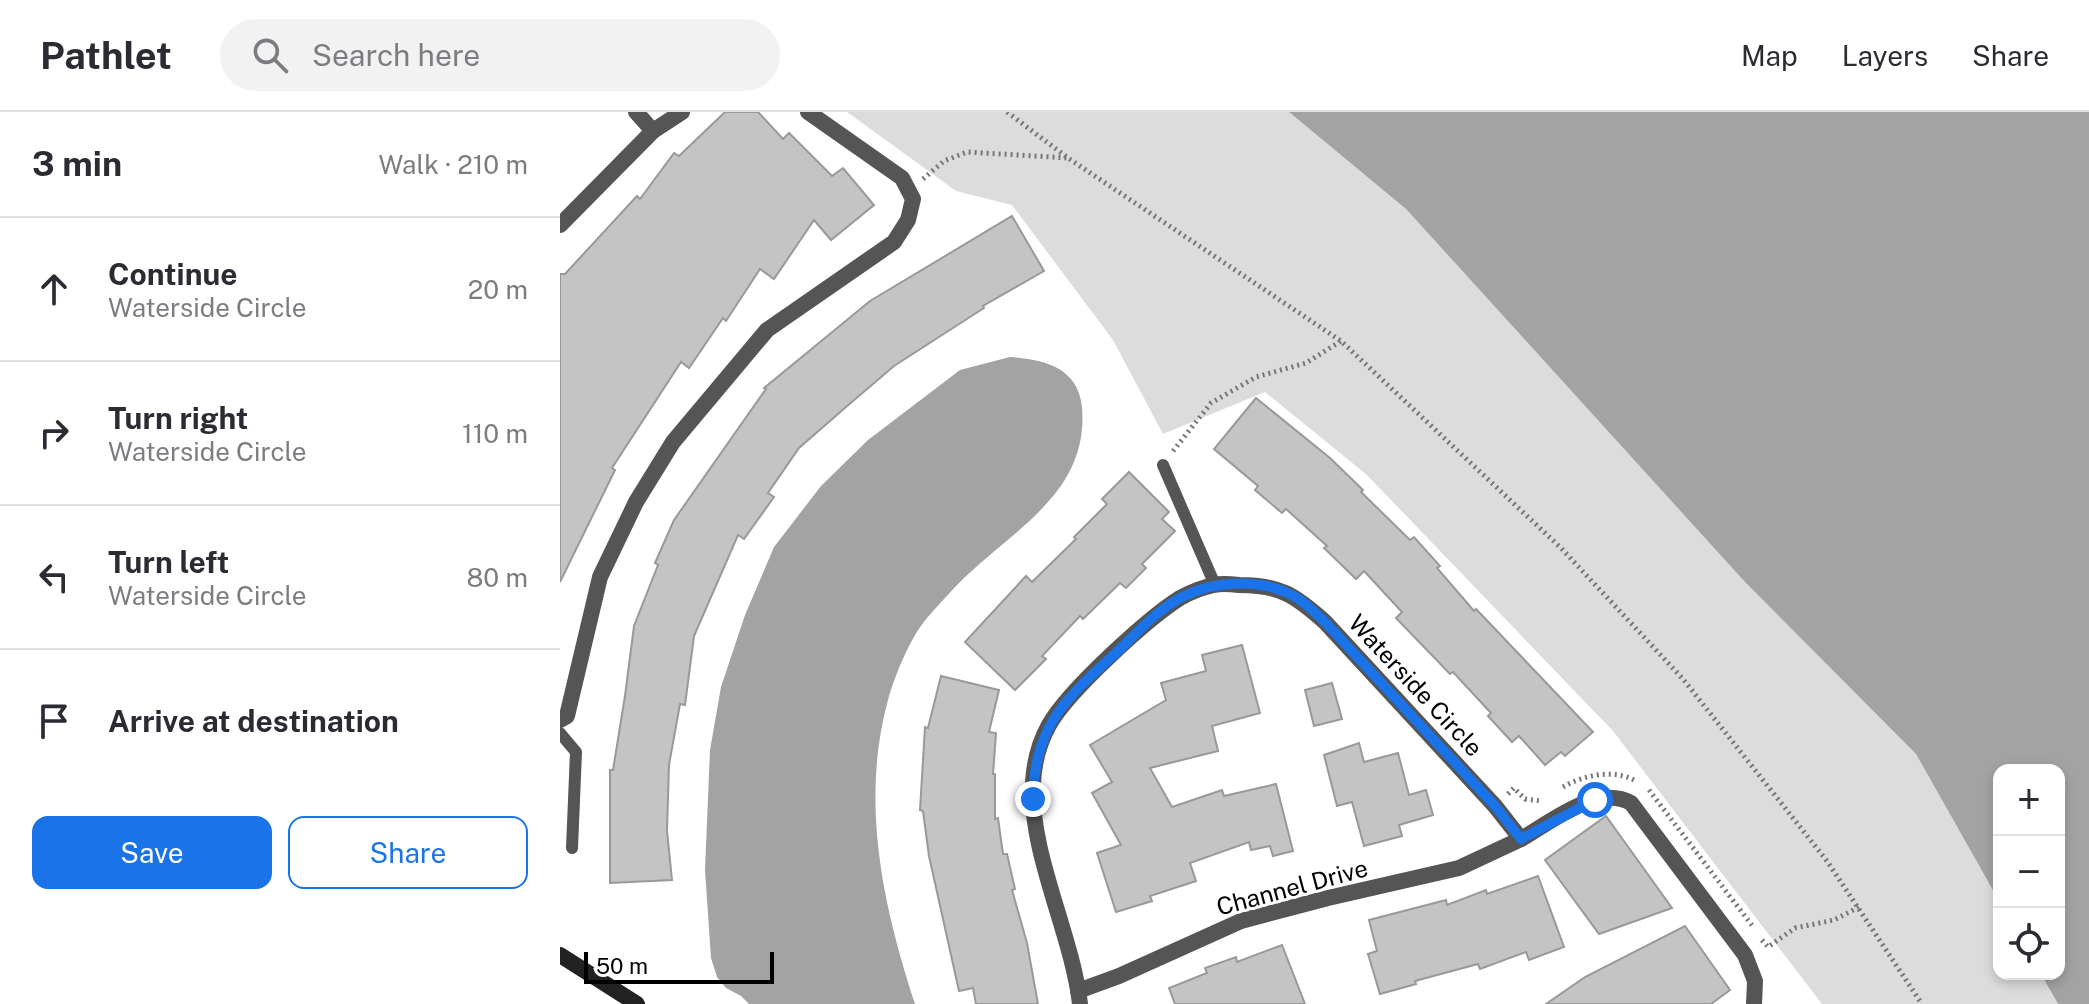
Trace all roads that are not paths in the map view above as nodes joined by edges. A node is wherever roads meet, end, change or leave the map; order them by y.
1 (636, 112) edge
2 (682, 112) edge
3 (808, 112) edge
4 (653, 131) junction
5 (560, 225) edge
6 (1163, 465) road end
7 (1215, 585) junction
8 (560, 720) edge
9 (560, 733) edge
10 (1521, 839) junction
11 (572, 848) dead end
12 (560, 955) edge
13 (1079, 997) edge
14 (637, 1004) edge
15 (1754, 1004) edge

1 - 4 street
2 - 4 street
3 - 8 street
4 - 5 street
6 - 7 lane
7 - 10 street, Waterside Circle
7 - 13 street, Waterside Circle
9 - 11 lane
10 - 13 street, Channel Drive
10 - 15 street
12 - 14 main road

